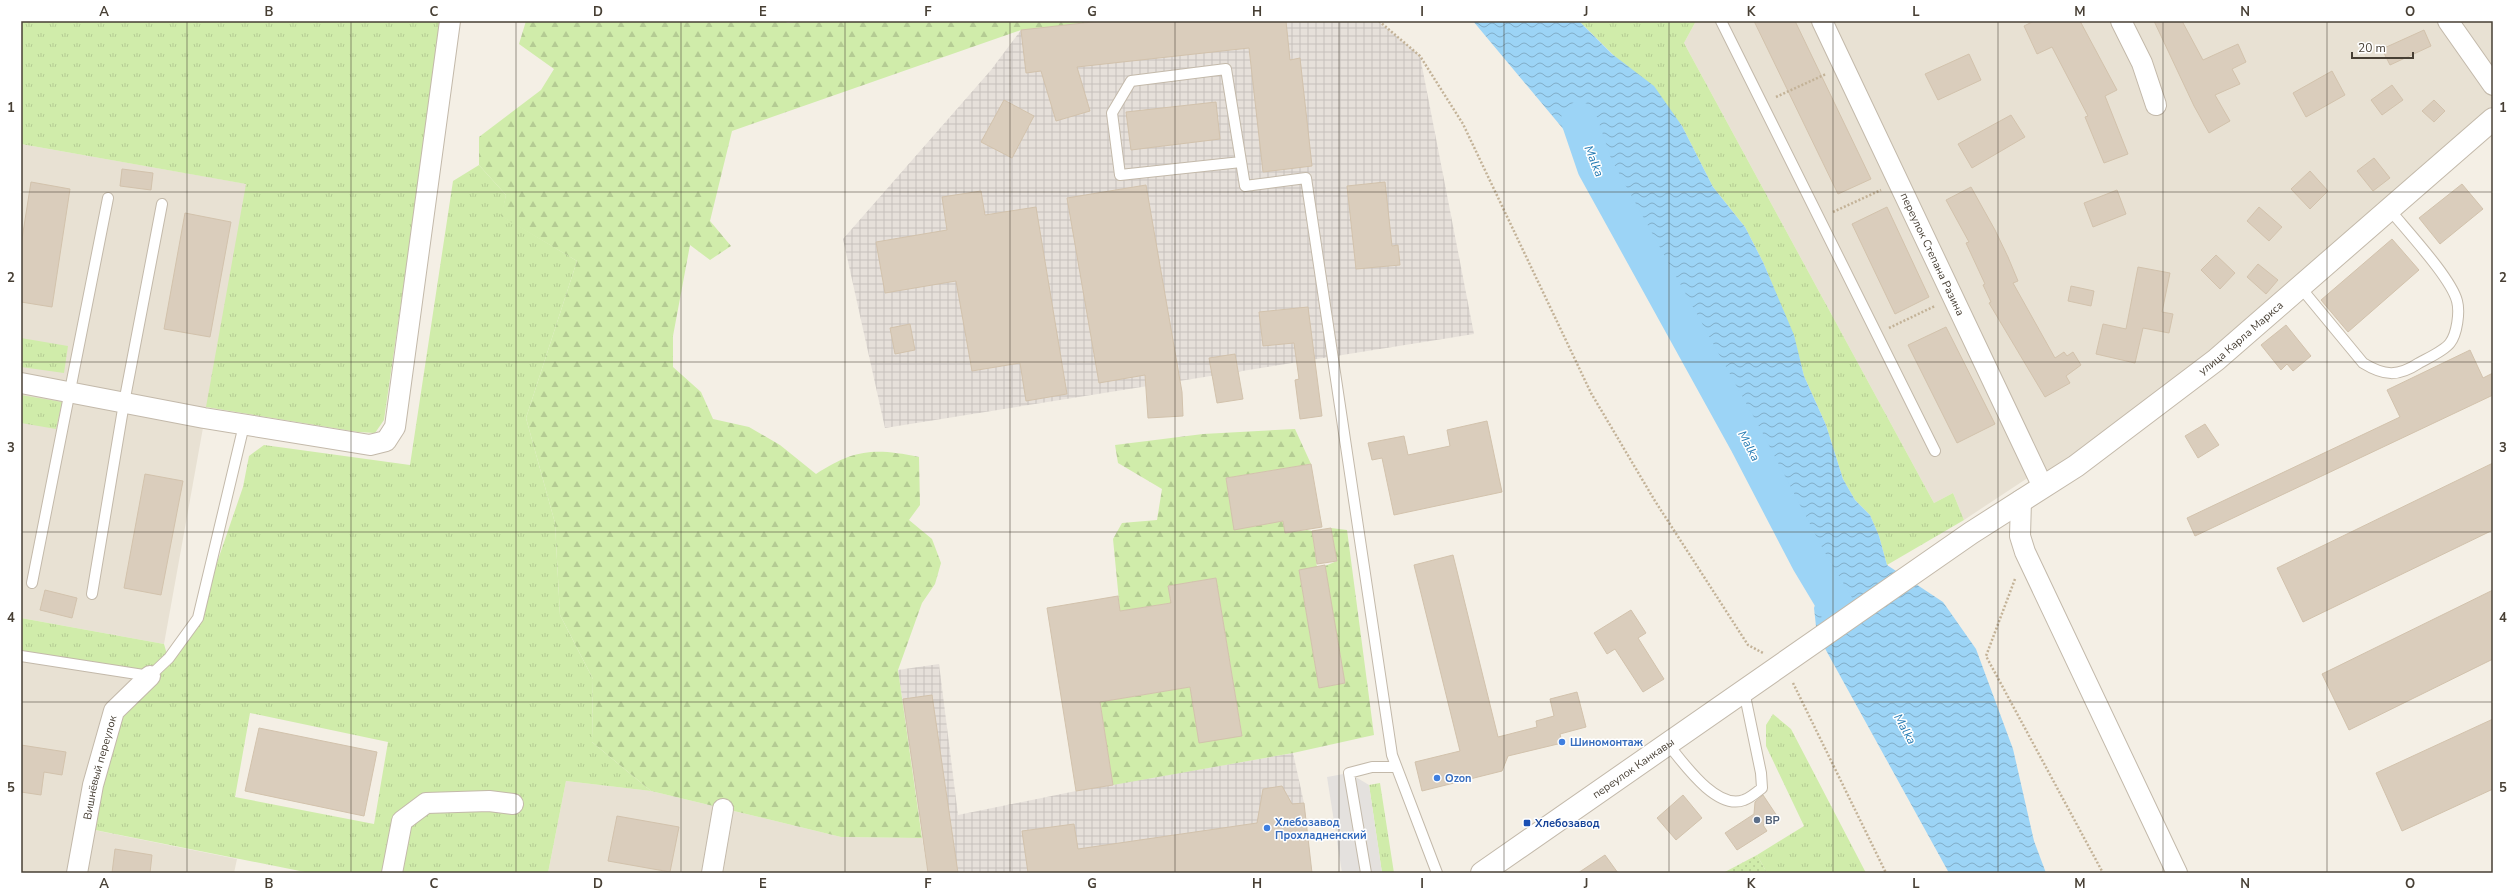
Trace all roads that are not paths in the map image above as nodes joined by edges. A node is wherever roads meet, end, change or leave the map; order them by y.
1 (450, 21) edge
2 (1721, 21) edge
3 (1822, 21) edge
4 (2120, 21) edge
5 (2448, 21) edge
6 (2493, 85) edge
7 (2156, 105) dead end
8 (2493, 119) edge
9 (1241, 162) junction
10 (108, 198) dead end
11 (162, 204) dead end
12 (2390, 210) junction
13 (2301, 288) junction
14 (21, 383) edge
15 (70, 392) junction
16 (124, 403) junction
17 (244, 425) junction
18 (1935, 451) dead end
19 (2043, 487) junction
20 (2021, 500) junction
21 (32, 583) dead end
22 (92, 594) dead end
23 (21, 656) edge
24 (1783, 663) joint
25 (150, 676) junction
26 (1744, 690) junction
27 (1667, 743) junction
28 (1396, 767) junction
29 (513, 804) dead end
30 (723, 809) dead end
31 (77, 873) edge
32 (392, 873) edge
33 (712, 873) edge
34 (1366, 873) edge
35 (1437, 873) edge
36 (1482, 873) edge
37 (2177, 873) edge

1 - 17 street
2 - 18 lane
3 - 19 street, переулок Степана Разина
4 - 7 street
5 - 6 street
8 - 12 street, улица Карла Маркса
9 - 9 lane
9 - 28 lane
10 - 15 lane
11 - 16 lane
12 - 13 street, улица Карла Маркса
12 - 13 lane
13 - 19 street, улица Карла Маркса
14 - 15 street
15 - 16 street
15 - 21 lane
16 - 17 street
16 - 22 lane
17 - 25 lane
19 - 20 street, улица Карла Маркса
20 - 24 street, улица Карла Маркса
20 - 37 street
23 - 25 lane
24 - 26 street, переулок Канкавы
25 - 31 street, Вишнёвый переулок
26 - 27 street, переулок Канкавы
26 - 27 lane
27 - 36 street, переулок Канкавы
28 - 34 lane
28 - 35 lane
29 - 32 street
30 - 33 street

